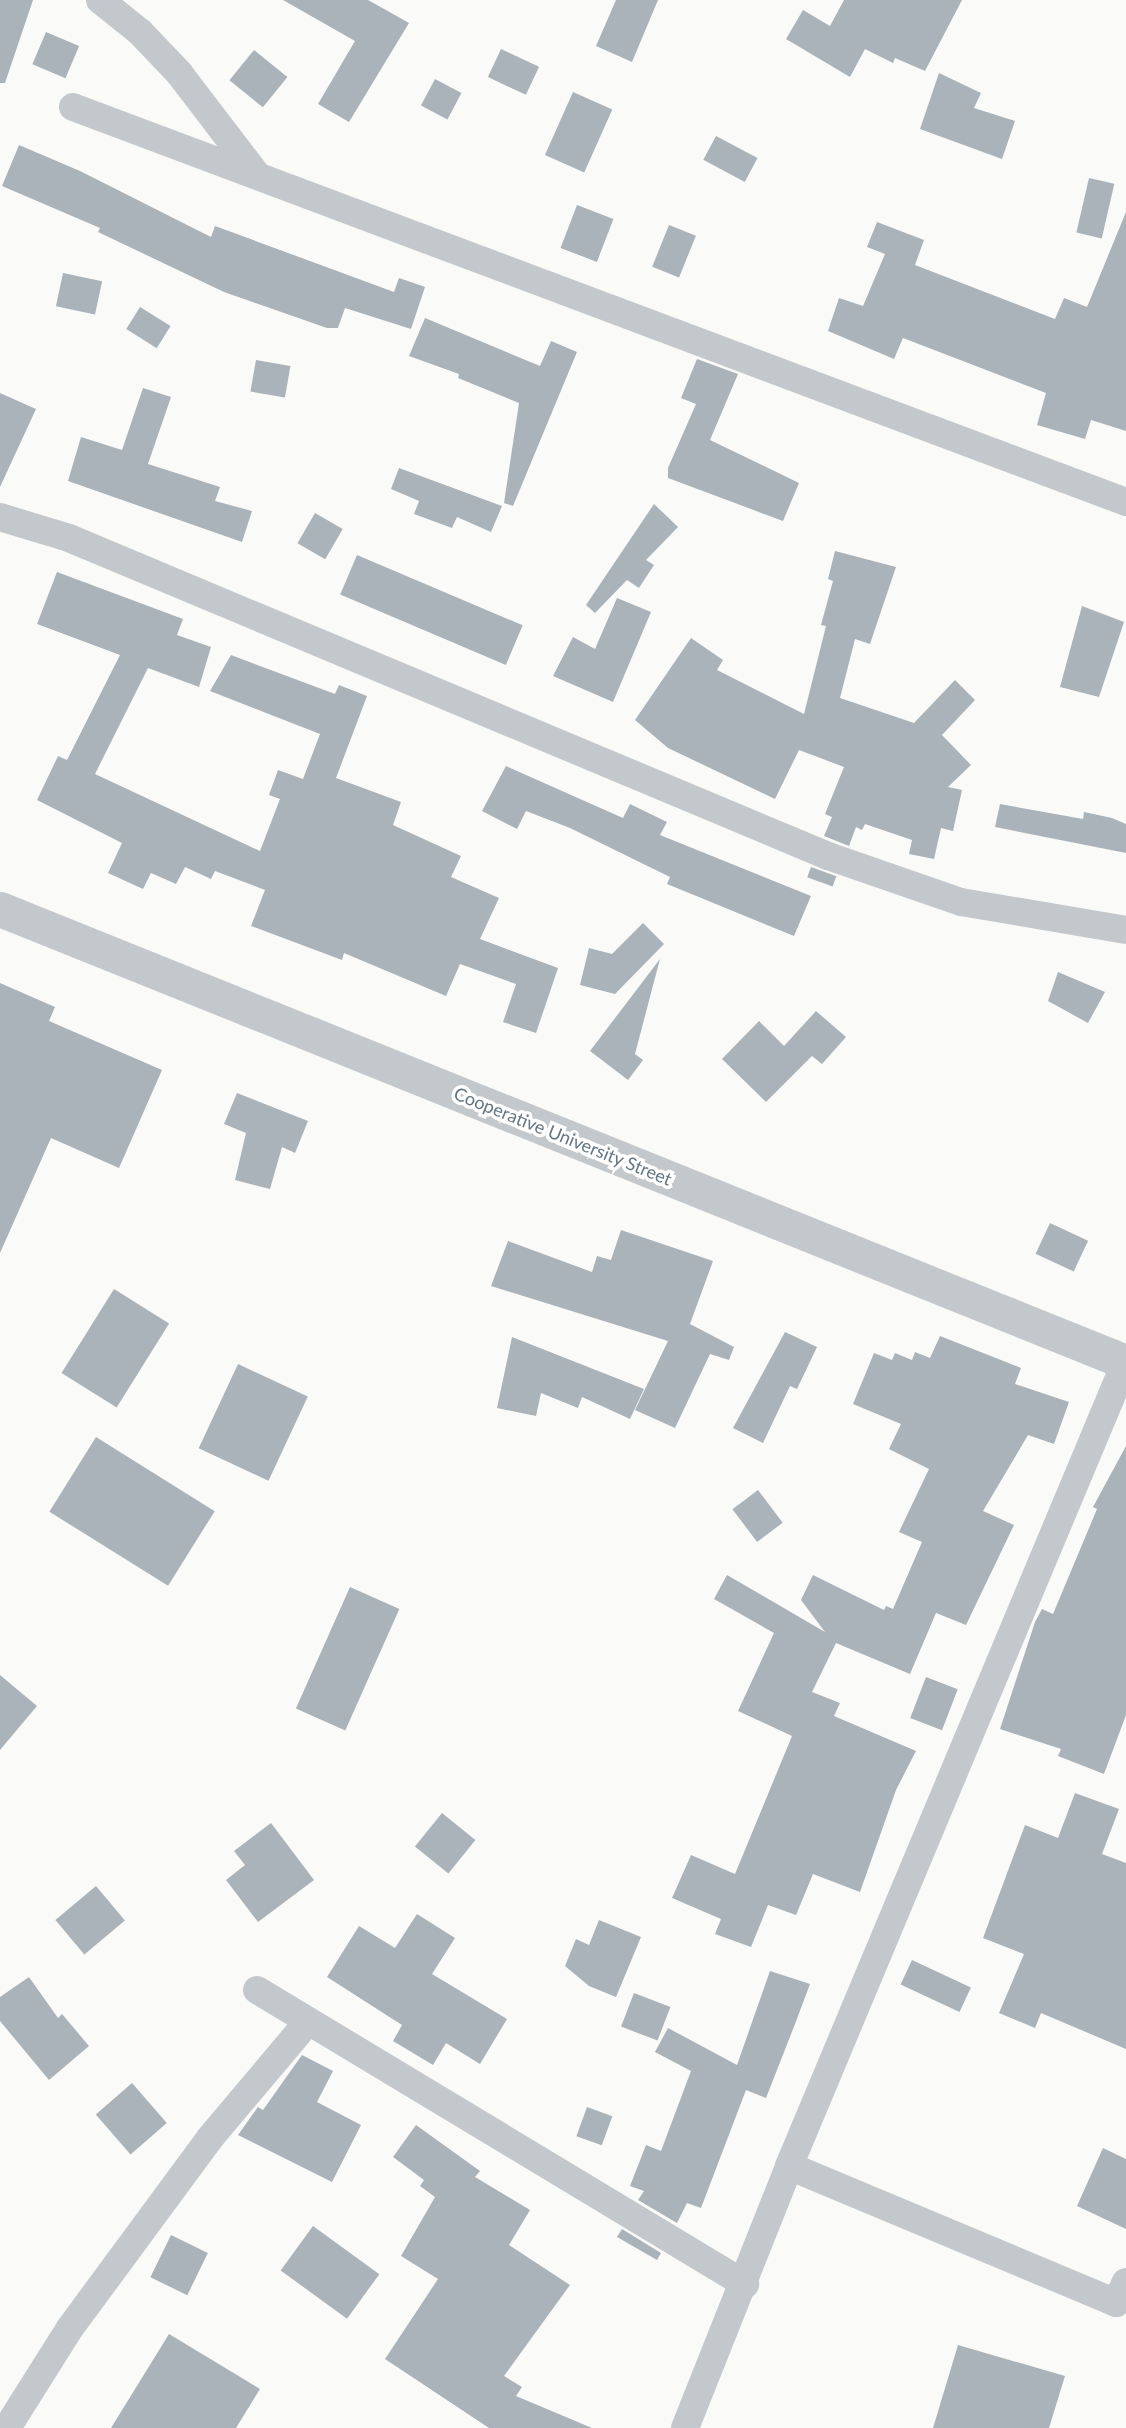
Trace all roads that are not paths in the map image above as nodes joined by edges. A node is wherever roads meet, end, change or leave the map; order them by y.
1 (100, 0) edge
2 (73, 107) dead end
3 (257, 175) junction
4 (1126, 502) edge
5 (0, 517) edge
6 (0, 909) edge
7 (1126, 930) edge
8 (1126, 1362) edge
9 (257, 1990) dead end
10 (307, 2023) junction
11 (789, 2166) junction
12 (1126, 2282) edge
13 (745, 2284) junction
14 (7, 2428) edge
15 (685, 2428) edge

1 - 3 street
2 - 3 street
3 - 4 street
5 - 7 street
6 - 8 street, Cooperative University Street
8 - 11 street
9 - 10 street
10 - 13 street
10 - 14 street
11 - 12 street
11 - 13 street
13 - 15 street

